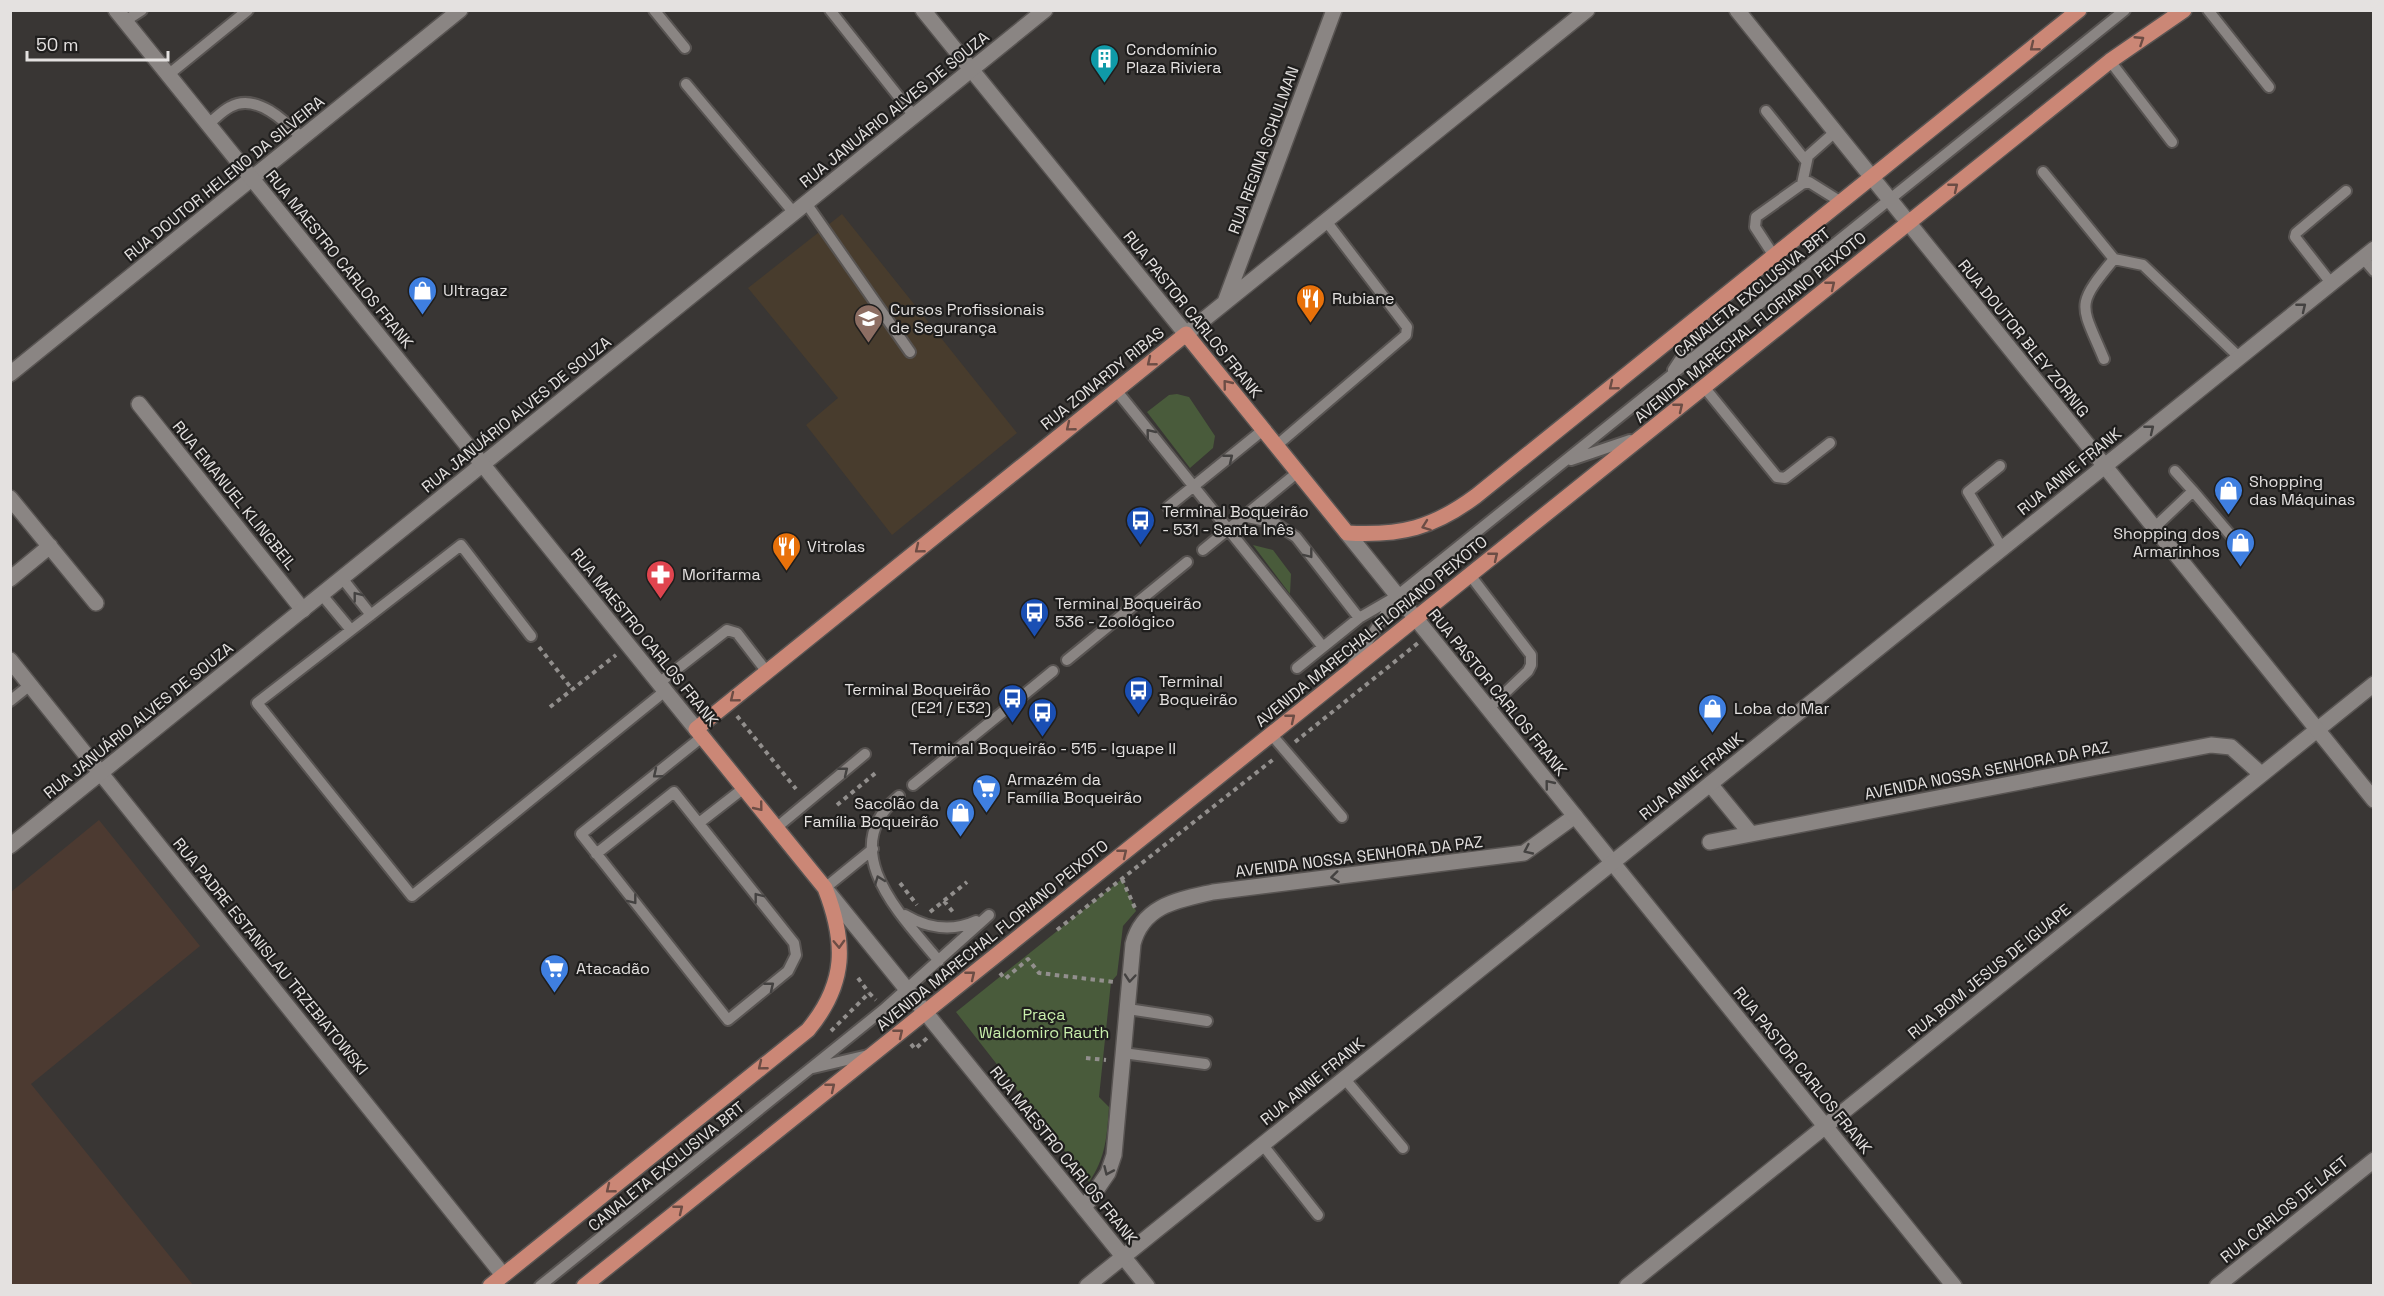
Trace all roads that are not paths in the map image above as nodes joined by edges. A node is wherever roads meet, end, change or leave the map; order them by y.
1 (142, 10) edge
2 (248, 10) edge
3 (460, 10) edge
4 (654, 10) edge
5 (830, 10) edge
6 (923, 10) edge
7 (1045, 10) edge
8 (1334, 10) edge
9 (1587, 10) edge
10 (1737, 10) edge
11 (2079, 10) edge
12 (2125, 10) edge
13 (2184, 10) edge
14 (2208, 10) edge
15 (120, 16) edge
16 (685, 48) dead end
17 (2110, 61) junction
18 (971, 70) junction
19 (168, 75) junction
20 (686, 84) dead end
21 (2269, 87) dead end
22 (1766, 111) dead end
23 (914, 116) junction
24 (208, 124) junction
25 (1835, 132) junction
26 (302, 138) junction
27 (2172, 142) dead end
28 (1806, 161) junction
29 (2043, 172) dead end
30 (1871, 178) junction
31 (252, 179) junction
32 (1802, 184) junction
33 (2346, 191) dead end
34 (1890, 200) junction
35 (1841, 202) junction
36 (806, 203) junction
37 (794, 213) junction
38 (1326, 221) junction
39 (1908, 223) junction
40 (2368, 254) edge
41 (1774, 256) junction
42 (2114, 260) junction
43 (2373, 271) edge
44 (2331, 283) junction
45 (1225, 302) junction
46 (1706, 310) junction
47 (1186, 334) junction
48 (910, 352) dead end
49 (2239, 357) junction
50 (2104, 359) dead end
51 (10, 374) edge
52 (1668, 378) junction
53 (1704, 387) junction
54 (1116, 390) junction
55 (139, 404) dead end
56 (1263, 429) junction
57 (1648, 432) junction
58 (1830, 443) dead end
59 (1276, 446) junction
60 (1565, 461) junction
61 (483, 465) junction
62 (2000, 466) dead end
63 (2104, 466) junction
64 (2175, 471) dead end
65 (1298, 472) junction
66 (1194, 486) junction
67 (2193, 491) junction
68 (10, 498) edge
69 (1168, 507) dead end
70 (1243, 516) junction
71 (2154, 528) junction
72 (1228, 529) junction
73 (1347, 533) junction
74 (50, 546) junction
75 (2002, 548) junction
76 (1203, 550) dead end
77 (2244, 550) dead end
78 (1187, 562) dead end
79 (1470, 575) junction
80 (342, 578) junction
81 (10, 579) edge
82 (322, 595) junction
83 (1397, 596) junction
84 (96, 603) dead end
85 (303, 610) junction
86 (371, 615) junction
87 (1359, 618) junction
88 (1415, 618) junction
89 (351, 630) junction
90 (531, 636) road end
91 (1323, 647) junction
92 (10, 660) edge
93 (1067, 660) dead end
94 (1297, 668) dead end
95 (1053, 671) dead end
96 (766, 672) junction
97 (1348, 672) junction
98 (2373, 684) edge
99 (30, 685) junction
100 (662, 687) junction
101 (10, 701) edge
102 (1488, 709) junction
103 (2317, 730) junction
104 (699, 733) junction
105 (1271, 734) junction
106 (865, 754) dead end
107 (101, 773) junction
108 (2261, 774) junction
109 (1710, 784) junction
110 (913, 785) dead end
111 (744, 788) junction
112 (899, 796) dead end
113 (2373, 800) edge
114 (1575, 816) junction
115 (1342, 818) dead end
116 (699, 823) junction
117 (776, 828) junction
118 (1751, 834) junction
119 (1710, 842) dead end
120 (10, 846) edge
121 (873, 849) junction
122 (596, 854) junction
123 (1612, 862) junction
124 (825, 888) junction
125 (895, 907) junction
126 (939, 961) junction
127 (908, 990) junction
128 (1128, 1009) junction
129 (925, 1012) junction
130 (1207, 1021) dead end
131 (1124, 1053) junction
132 (872, 1054) junction
133 (1205, 1064) dead end
134 (810, 1069) junction
135 (1344, 1078) junction
136 (1825, 1126) junction
137 (1262, 1144) junction
138 (1403, 1148) dead end
139 (2373, 1160) edge
140 (1084, 1208) junction
141 (1318, 1215) dead end
142 (1124, 1256) junction
143 (503, 1275) junction
144 (490, 1286) edge
145 (540, 1286) edge
146 (584, 1286) edge
147 (1087, 1286) edge
148 (1147, 1286) edge
149 (1627, 1286) edge
150 (1954, 1286) edge
151 (2217, 1286) edge

1 - 15 lane
2 - 19 lane
3 - 26 street, RUA DOUTOR HELENO DA SILVEIRA
4 - 16 lane
5 - 23 lane
6 - 18 street, RUA PASTOR CARLOS FRANK
7 - 18 street, RUA JANUÁRIO ALVES DE SOUZA
8 - 45 street, RUA REGINA SCHULMAN
9 - 38 street, RUA ZONARDY RIBAS
10 - 25 street, RUA DOUTOR BLEY ZORNIG
11 -> 30 main road
12 - 34 lane, CANALETA EXCLUSIVA BRT
17 -> 13 main road, AVENIDA MARECHAL FLORIANO PEIXOTO
14 - 21 lane
15 - 19 street, RUA MAESTRO CARLOS FRANK
17 - 27 lane
39 -> 17 main road, AVENIDA MARECHAL FLORIANO PEIXOTO
18 - 23 street, RUA JANUÁRIO ALVES DE SOUZA
18 - 47 street, RUA PASTOR CARLOS FRANK
19 - 24 street, RUA MAESTRO CARLOS FRANK
20 - 37 lane
22 - 28 lane
23 - 36 street, RUA JANUÁRIO ALVES DE SOUZA
24 - 26 lane
24 - 31 street, RUA MAESTRO CARLOS FRANK
25 - 28 lane
25 - 30 street, RUA DOUTOR BLEY ZORNIG
26 - 31 street, RUA DOUTOR HELENO DA SILVEIRA
28 - 32 lane
29 - 42 lane
30 - 34 street, RUA DOUTOR BLEY ZORNIG
30 - 35 main road
31 - 51 street, RUA DOUTOR HELENO DA SILVEIRA
31 - 61 street, RUA MAESTRO CARLOS FRANK
32 - 35 lane
32 - 41 lane
33 - 44 lane
34 - 39 street, RUA DOUTOR BLEY ZORNIG
34 - 52 lane, CANALETA EXCLUSIVA BRT
35 - 41 main road
36 - 37 street, RUA JANUÁRIO ALVES DE SOUZA
36 - 48 lane
37 - 61 street, RUA JANUÁRIO ALVES DE SOUZA
38 - 45 street, RUA ZONARDY RIBAS
38 - 59 lane
53 -> 39 main road, AVENIDA MARECHAL FLORIANO PEIXOTO
39 - 63 street, RUA DOUTOR BLEY ZORNIG
40 - 43 lane
40 - 44 street, RUA ANNE FRANK
41 - 46 main road
42 - 49 lane
42 - 50 lane
49 -> 44 street, RUA ANNE FRANK
45 - 47 street, RUA ZONARDY RIBAS
46 - 52 lane
46 -> 73 main road
47 -> 54 main road, RUA ZONARDY RIBAS
56 -> 47 main road, RUA PASTOR CARLOS FRANK
63 -> 49 street, RUA ANNE FRANK
52 - 60 lane, CANALETA EXCLUSIVA BRT
57 -> 53 main road, AVENIDA MARECHAL FLORIANO PEIXOTO
53 - 58 lane
66 -> 54 lane
54 -> 96 main road, RUA ZONARDY RIBAS
55 - 85 street, RUA EMANUEL KLINGBEIL
56 - 59 main road, RUA PASTOR CARLOS FRANK
66 -> 56 lane
57 - 60 lane
79 -> 57 main road, AVENIDA MARECHAL FLORIANO PEIXOTO
59 - 65 main road, RUA PASTOR CARLOS FRANK
60 - 83 lane, CANALETA EXCLUSIVA BRT
61 - 80 street, RUA JANUÁRIO ALVES DE SOUZA
61 - 100 street, RUA MAESTRO CARLOS FRANK
62 - 75 lane
63 - 71 street, RUA DOUTOR BLEY ZORNIG
63 - 75 street, RUA ANNE FRANK
64 - 67 lane
65 - 70 lane
65 - 73 main road, RUA PASTOR CARLOS FRANK
66 - 69 lane
66 - 72 lane
67 - 71 lane
67 - 77 lane
68 - 74 street
70 - 72 lane
70 -> 87 lane
71 - 103 street, RUA DOUTOR BLEY ZORNIG
72 - 76 lane
72 - 91 lane
73 - 83 street, RUA PASTOR CARLOS FRANK
74 - 81 street
74 - 84 street
75 - 109 street, RUA ANNE FRANK
78 - 93 lane
79 - 88 main road, AVENIDA MARECHAL FLORIANO PEIXOTO
79 - 102 lane
80 - 82 street, RUA JANUÁRIO ALVES DE SOUZA
86 -> 80 lane
82 - 85 street, RUA JANUÁRIO ALVES DE SOUZA
82 - 89 lane
83 - 87 lane, CANALETA EXCLUSIVA BRT
83 - 88 street, RUA PASTOR CARLOS FRANK
83 - 97 lane, CANALETA EXCLUSIVA BRT
85 - 107 street, RUA JANUÁRIO ALVES DE SOUZA
86 - 89 lane
86 - 90 lane
87 - 91 lane, CANALETA EXCLUSIVA BRT
88 - 97 main road, AVENIDA MARECHAL FLORIANO PEIXOTO
88 - 102 street, RUA PASTOR CARLOS FRANK
89 - 100 lane
91 - 94 lane
92 - 99 street, RUA PADRE ESTANISLAU TRZEBIATOWSKI
95 - 110 lane
96 - 100 lane
96 -> 104 main road, RUA ZONARDY RIBAS
105 -> 97 main road, AVENIDA MARECHAL FLORIANO PEIXOTO
98 - 103 street, RUA BOM JESUS DE IGUAPE
99 - 101 lane
99 - 107 street, RUA PADRE ESTANISLAU TRZEBIATOWSKI
100 - 104 street, RUA MAESTRO CARLOS FRANK
114 -> 102 street, RUA PASTOR CARLOS FRANK
103 - 108 street, RUA BOM JESUS DE IGUAPE
103 - 113 street, RUA DOUTOR BLEY ZORNIG
104 - 111 main road, RUA MAESTRO CARLOS FRANK
104 -> 122 lane
105 - 115 lane
129 -> 105 main road, AVENIDA MARECHAL FLORIANO PEIXOTO
117 -> 106 lane
107 - 120 street, RUA JANUÁRIO ALVES DE SOUZA
107 - 143 street, RUA PADRE ESTANISLAU TRZEBIATOWSKI
108 - 118 street, AVENIDA NOSSA SENHORA DA PAZ
108 - 136 street, RUA BOM JESUS DE IGUAPE
109 - 118 street
109 - 123 street, RUA ANNE FRANK
111 - 116 lane
111 -> 117 main road, RUA MAESTRO CARLOS FRANK
112 - 121 lane
114 - 123 street, RUA PASTOR CARLOS FRANK
114 -> 128 street, AVENIDA NOSSA SENHORA DA PAZ
116 - 122 lane
122 -> 116 lane
117 - 124 main road, RUA MAESTRO CARLOS FRANK
118 - 119 street, AVENIDA NOSSA SENHORA DA PAZ
121 - 124 lane
125 -> 121 lane
123 - 135 street, RUA ANNE FRANK
123 - 136 street, RUA PASTOR CARLOS FRANK
124 - 127 street, RUA MAESTRO CARLOS FRANK
124 -> 143 main road
125 - 126 lane
125 - 126 lane, CANALETA EXCLUSIVA BRT
126 - 127 lane, CANALETA EXCLUSIVA BRT
127 - 129 street, RUA MAESTRO CARLOS FRANK
127 - 134 lane, CANALETA EXCLUSIVA BRT
128 - 130 lane
128 - 131 street
132 -> 129 main road, AVENIDA MARECHAL FLORIANO PEIXOTO
129 - 140 street, RUA MAESTRO CARLOS FRANK
131 - 133 lane
131 -> 140 street
132 - 134 lane, CANALETA EXCLUSIVA BRT
146 -> 132 main road, AVENIDA MARECHAL FLORIANO PEIXOTO
134 - 145 lane, CANALETA EXCLUSIVA BRT
135 - 137 street, RUA ANNE FRANK
135 - 138 lane
136 - 149 street, RUA BOM JESUS DE IGUAPE
136 - 150 street, RUA PASTOR CARLOS FRANK
137 - 141 lane
137 - 142 street, RUA ANNE FRANK
139 - 151 street, RUA CARLOS DE LAET
140 - 142 street, RUA MAESTRO CARLOS FRANK
142 - 147 street, RUA ANNE FRANK
142 - 148 street, RUA MAESTRO CARLOS FRANK
143 - 144 main road

